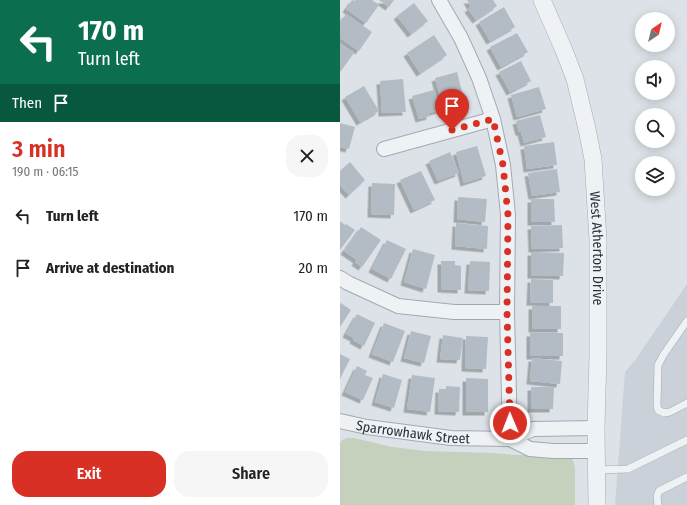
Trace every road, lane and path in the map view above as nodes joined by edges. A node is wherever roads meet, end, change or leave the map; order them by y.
1 (439, 0) edge
2 (542, 0) edge
3 (493, 119) junction
4 (384, 149) dead end
5 (340, 278) edge
6 (507, 312) junction
7 (687, 321) edge
8 (687, 403) edge
9 (340, 421) edge
10 (596, 428) junction
11 (510, 439) junction
12 (687, 440) edge
13 (597, 451) junction
14 (597, 470) junction
15 (687, 477) edge
16 (597, 505) edge
17 (658, 505) edge

1 - 3 street
2 - 10 street, West Atherton Drive
3 - 4 street
3 - 6 street
5 - 6 street
6 - 11 street
7 - 8 lane
9 - 11 street, Sparrowhawk Street
10 - 11 street
10 - 13 street, West Atherton Drive
11 - 13 street
12 - 14 lane
13 - 14 street, West Atherton Drive
14 - 16 street, West Atherton Drive
15 - 17 lane

